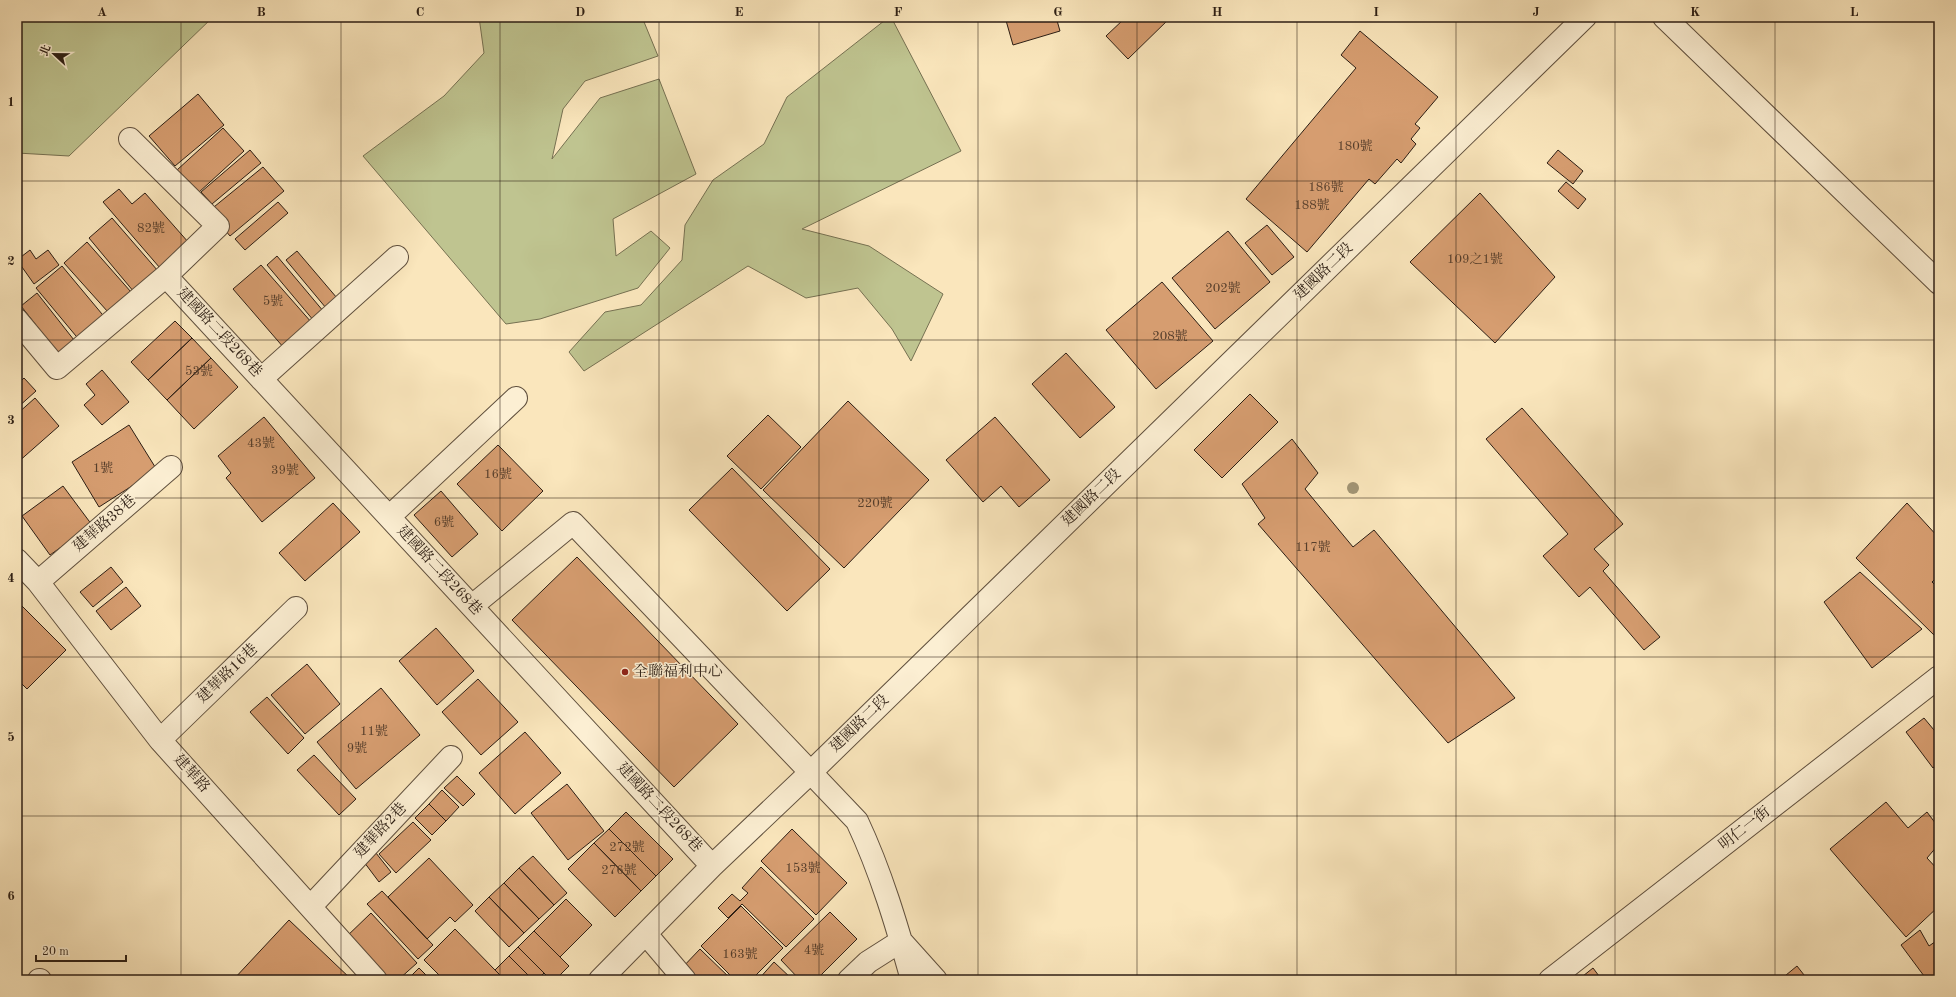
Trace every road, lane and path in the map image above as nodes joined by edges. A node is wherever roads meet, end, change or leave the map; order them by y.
1 (1585, 17) edge
2 (1664, 17) edge
3 (130, 139) dead end
4 (397, 257) dead end
5 (166, 276) junction
6 (1939, 283) edge
7 (17, 320) edge
8 (261, 379) junction
9 (516, 398) dead end
10 (171, 467) dead end
11 (389, 517) junction
12 (17, 560) edge
13 (38, 582) junction
14 (472, 606) junction
15 (296, 608) dead end
16 (1939, 677) edge
17 (160, 740) junction
18 (451, 757) dead end
19 (811, 772) junction
20 (712, 866) junction
21 (311, 906) junction
22 (646, 934) junction
23 (901, 941) junction
24 (376, 980) edge
25 (600, 980) edge
26 (685, 980) edge
27 (849, 980) edge
28 (912, 980) edge
29 (936, 980) edge
30 (1550, 980) edge

1 - 19 street, 建國路二段
2 - 6 street
3 - 5 street
4 - 8 street
5 - 7 street
5 - 8 street, 建國路二段268巷
8 - 11 street, 建國路二段268巷
9 - 11 street
10 - 13 street, 建華路38巷
11 - 14 street, 建國路二段268巷
12 - 13 street, 建華路
13 - 17 street, 建華路
14 - 19 street
14 - 20 street, 建國路二段268巷
15 - 17 street, 建華路16巷
16 - 30 street, 明仁一街
17 - 21 street, 建華路
18 - 21 street, 建華路2巷
19 - 20 street, 建國路二段
19 - 23 street
20 - 22 street, 建國路二段
21 - 24 street, 建華路
22 - 25 street, 建國路二段
22 - 26 street
23 - 27 street
23 - 28 street
23 - 29 street

